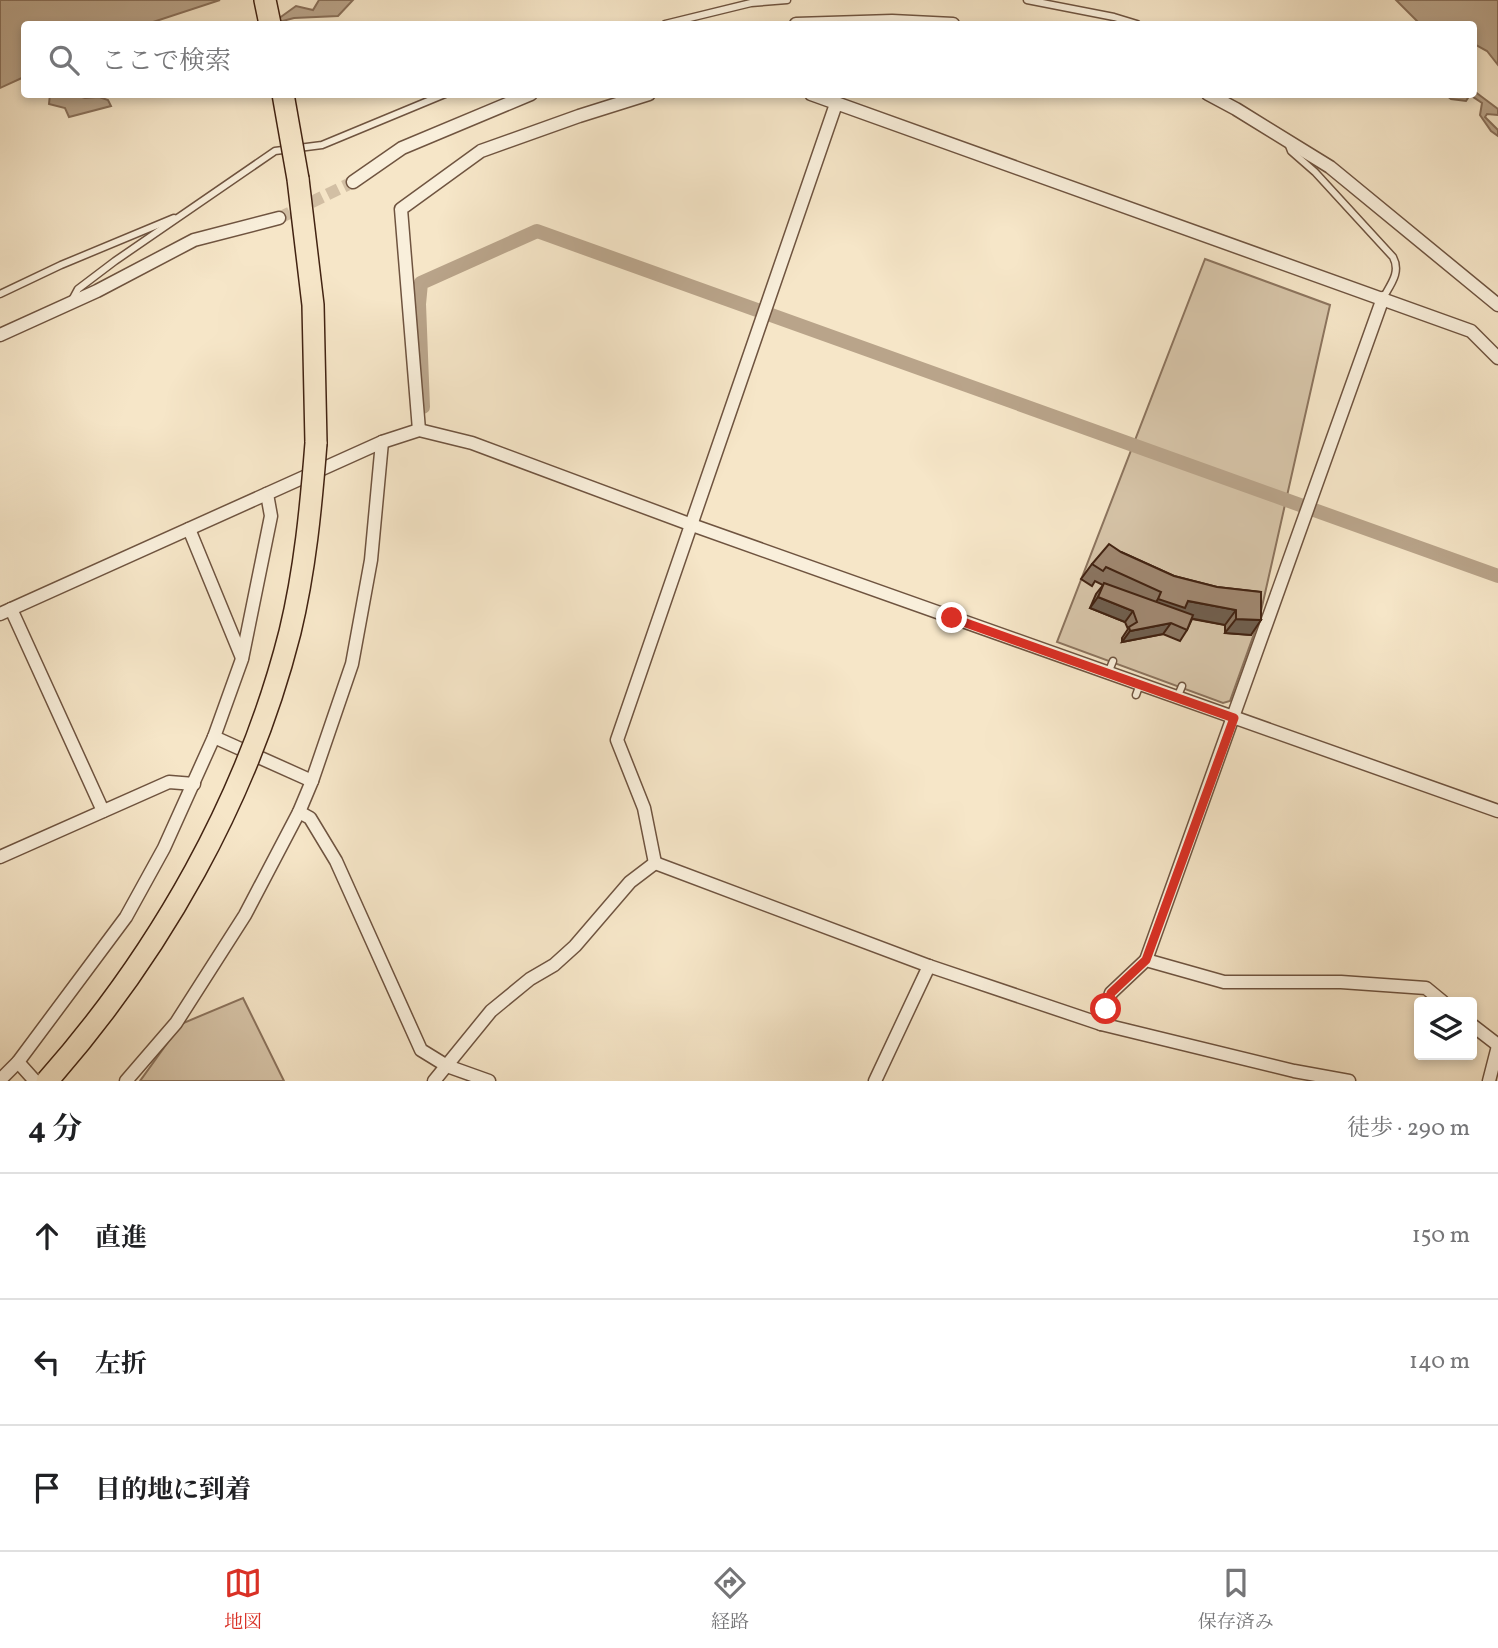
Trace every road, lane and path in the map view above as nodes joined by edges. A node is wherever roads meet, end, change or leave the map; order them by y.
1 (265, 0) edge
2 (787, 0) edge
3 (1027, 0) edge
4 (269, 21) edge
5 (677, 21) edge
6 (1126, 21) edge
7 (284, 98) edge
8 (435, 98) edge
9 (521, 98) edge
10 (636, 98) edge
11 (821, 98) edge
12 (1215, 98) edge
13 (836, 104) junction
14 (1287, 141) junction
15 (353, 182) tunnel mouth
16 (189, 212) junction
17 (279, 218) tunnel mouth
18 (0, 294) edge
19 (1383, 298) junction
20 (70, 303) junction
21 (1498, 305) edge
22 (0, 335) edge
23 (1498, 358) edge
24 (419, 430) junction
25 (382, 442) junction
26 (267, 494) junction
27 (692, 525) junction
28 (189, 529) junction
29 (6, 612) edge
30 (242, 659) junction
31 (1234, 718) junction
32 (214, 737) junction
33 (312, 781) junction
34 (194, 784) junction
35 (103, 811) junction
36 (1498, 811) edge
37 (299, 812) junction
38 (0, 857) edge
39 (655, 863) junction
40 (1146, 960) junction
41 (929, 966) junction
42 (1437, 997) edge
43 (1101, 1024) junction
44 (1477, 1029) edge
45 (1498, 1046) edge
46 (18, 1062) junction
47 (447, 1066) junction
48 (1332, 1079) edge
49 (0, 1080) edge
50 (35, 1081) edge
51 (47, 1081) edge
52 (127, 1081) edge
53 (434, 1081) edge
54 (489, 1081) edge
55 (875, 1081) edge
56 (1349, 1081) edge
57 (1489, 1081) edge

1 - 4 highway
2 - 5 lane
3 - 6 lane
7 - 51 highway, bridge
8 - 16 lane
9 - 15 street
10 - 24 street
11 - 13 street
12 - 14 street
13 - 19 street
13 - 27 street
14 - 19 lane
14 - 21 street
16 - 18 lane
16 - 20 lane
17 - 20 street
19 - 23 street
19 - 31 street
20 - 22 street
24 - 25 street
24 - 27 street
25 - 26 street
25 - 33 street
26 - 28 street
26 - 30 street
27 - 31 street
27 - 39 street
28 - 29 street
28 - 30 street
29 - 35 street
30 - 32 street
31 - 36 street
31 - 40 street
32 - 33 street
32 - 34 street
33 - 37 street
34 - 35 street
34 - 46 street
35 - 38 street
37 - 47 street
37 - 52 street
39 - 41 street
39 - 47 street
40 - 42 street
40 - 43 street
41 - 43 street
41 - 55 street
43 - 48 street
44 - 45 street
45 - 57 street
46 - 49 street
46 - 50 street
47 - 53 street
47 - 54 street
48 - 56 street

